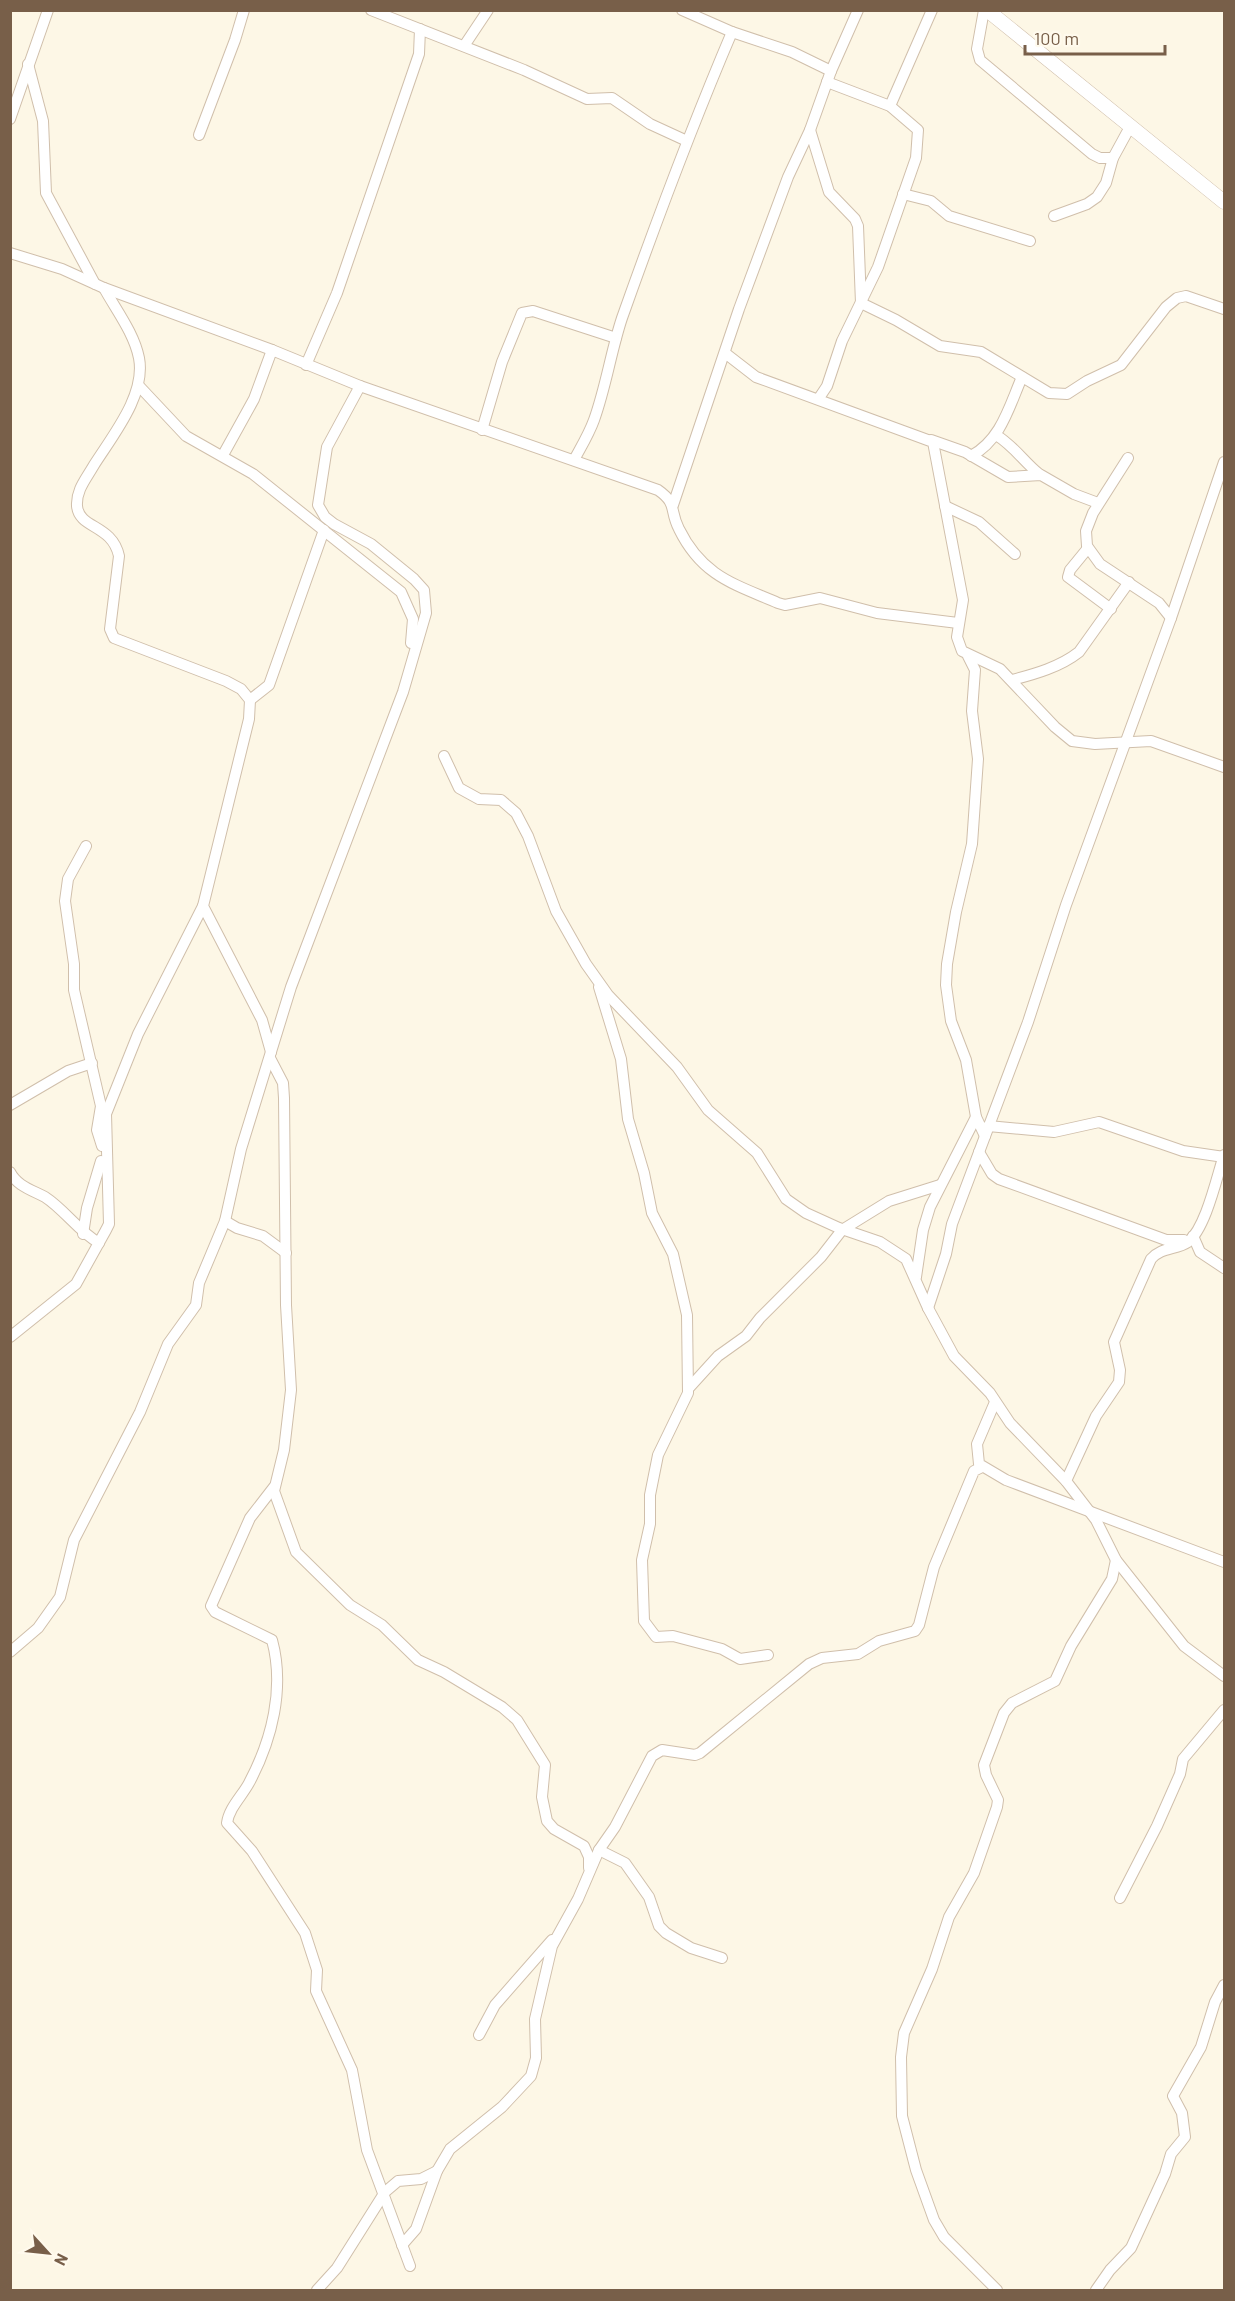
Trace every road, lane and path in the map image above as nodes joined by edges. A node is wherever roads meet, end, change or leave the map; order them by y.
1 (48, 10) edge
2 (244, 10) edge
3 (371, 10) edge
4 (488, 10) edge
5 (682, 10) edge
6 (858, 10) edge
7 (932, 10) edge
8 (986, 10) edge
9 (420, 29) junction
10 (732, 32) junction
11 (438, 36) junction
12 (422, 44) junction
13 (464, 46) junction
14 (28, 64) junction
15 (831, 71) junction
16 (827, 82) junction
17 (890, 106) junction
18 (10, 118) edge
19 (1131, 125) junction
20 (810, 130) junction
21 (200, 135) dead end
22 (687, 141) junction
23 (1113, 158) junction
24 (903, 194) junction
25 (1224, 202) edge
26 (1054, 216) dead end
27 (1030, 241) dead end
28 (10, 253) edge
29 (99, 286) junction
30 (861, 303) junction
31 (1224, 309) edge
32 (616, 338) junction
33 (272, 350) junction
34 (725, 353) junction
35 (306, 365) junction
36 (1022, 377) junction
37 (139, 386) junction
38 (360, 386) junction
39 (819, 398) junction
40 (482, 430) junction
41 (996, 435) junction
42 (931, 440) junction
43 (223, 455) junction
44 (971, 456) junction
45 (1128, 458) dead end
46 (574, 460) junction
47 (1224, 462) edge
48 (1039, 474) junction
49 (679, 484) junction
50 (658, 490) junction
51 (1098, 503) junction
52 (673, 505) junction
53 (945, 506) junction
54 (324, 530) junction
55 (1088, 548) junction
56 (1015, 554) dead end
57 (1129, 582) junction
58 (1111, 609) junction
59 (1171, 618) junction
60 (958, 623) junction
61 (968, 656) junction
62 (1012, 680) junction
63 (403, 692) junction
64 (250, 700) junction
65 (1126, 742) junction
66 (444, 756) dead end
67 (1224, 767) edge
68 (86, 846) dead end
69 (203, 906) junction
70 (598, 984) junction
71 (271, 1056) junction
72 (92, 1063) junction
73 (10, 1105) edge
74 (976, 1116) junction
75 (986, 1131) junction
76 (979, 1152) junction
77 (1224, 1156) edge
78 (10, 1172) edge
79 (940, 1185) junction
80 (225, 1221) junction
81 (842, 1230) junction
82 (84, 1234) junction
83 (1192, 1238) junction
84 (99, 1243) junction
85 (286, 1253) junction
86 (1224, 1268) edge
87 (916, 1277) junction
88 (928, 1308) junction
89 (10, 1337) edge
90 (688, 1389) junction
91 (995, 1402) junction
92 (982, 1467) junction
93 (1066, 1481) junction
94 (274, 1487) junction
95 (1087, 1510) junction
96 (1116, 1560) junction
97 (1224, 1562) edge
98 (10, 1652) edge
99 (768, 1655) dead end
100 (1224, 1676) edge
101 (1224, 1710) edge
102 (599, 1850) junction
103 (590, 1871) junction
104 (1120, 1898) dead end
105 (562, 1929) junction
106 (722, 1958) dead end
107 (1224, 1985) edge
108 (479, 2035) dead end
109 (437, 2171) junction
110 (384, 2192) junction
111 (402, 2245) junction
112 (410, 2266) dead end
113 (317, 2290) edge
114 (997, 2290) edge
115 (1096, 2290) edge

1 - 14 street
2 - 21 street
3 - 9 street
4 - 13 street
5 - 10 street
6 - 15 street
7 - 17 street
8 - 19 street
8 - 23 street
9 - 11 street
9 - 12 street
10 - 15 street
10 - 22 street
11 - 12 street
11 - 13 street
12 - 35 street
13 - 22 street
14 - 18 street
14 - 29 street
15 - 16 street
16 - 17 street
16 - 20 street
17 - 24 street
19 - 23 street
19 - 25 street
20 - 30 street
20 - 34 street
22 - 32 street
23 - 26 street
24 - 27 street
24 - 30 street
28 - 29 street
29 - 33 street
29 - 37 street
30 - 36 street
30 - 39 street
31 - 36 street
32 - 40 street
32 - 46 street
33 - 35 street
33 - 43 street
34 - 39 street
34 - 49 street
35 - 38 street
36 - 41 street
37 - 43 street
37 - 64 street
38 - 40 street
38 - 63 street
39 - 42 street
40 - 46 street
41 - 44 street
41 - 48 street
42 - 44 street
42 - 53 street
43 - 54 street
44 - 48 street
45 - 51 street
46 - 50 street
47 - 59 street
48 - 51 street
49 - 50 street
49 - 52 street
50 - 52 street
51 - 55 street
52 - 60 street
53 - 56 street
53 - 60 street
54 - 63 street
54 - 64 street
55 - 57 street
55 - 58 street
57 - 58 street
57 - 59 street
58 - 62 street
59 - 65 street
60 - 61 street
61 - 62 street
61 - 74 street
62 - 65 street
63 - 71 street
64 - 69 street
65 - 67 street
65 - 75 street
66 - 70 street
68 - 72 street
69 - 71 street
69 - 84 street
70 - 81 street
70 - 90 street
71 - 80 street
71 - 85 street
72 - 73 street
72 - 82 street
74 - 75 street
74 - 79 street
75 - 76 street
75 - 77 street
76 - 83 street
76 - 88 street
77 - 83 street
78 - 82 street
79 - 81 street
79 - 87 street
80 - 85 street
80 - 98 street
81 - 87 street
81 - 90 street
82 - 84 street
83 - 86 street
83 - 93 street
84 - 89 street
85 - 94 street
87 - 88 street
88 - 91 street
90 - 99 street
91 - 92 street
91 - 93 street
92 - 95 street
92 - 102 street
93 - 95 street
94 - 103 street
94 - 110 street
95 - 96 street
95 - 97 street
96 - 100 street
96 - 114 street
101 - 104 street
102 - 103 street
102 - 106 street
103 - 105 street
105 - 108 street
105 - 109 street
107 - 115 street
109 - 110 street
109 - 111 street
110 - 111 street
110 - 113 street
111 - 112 street

